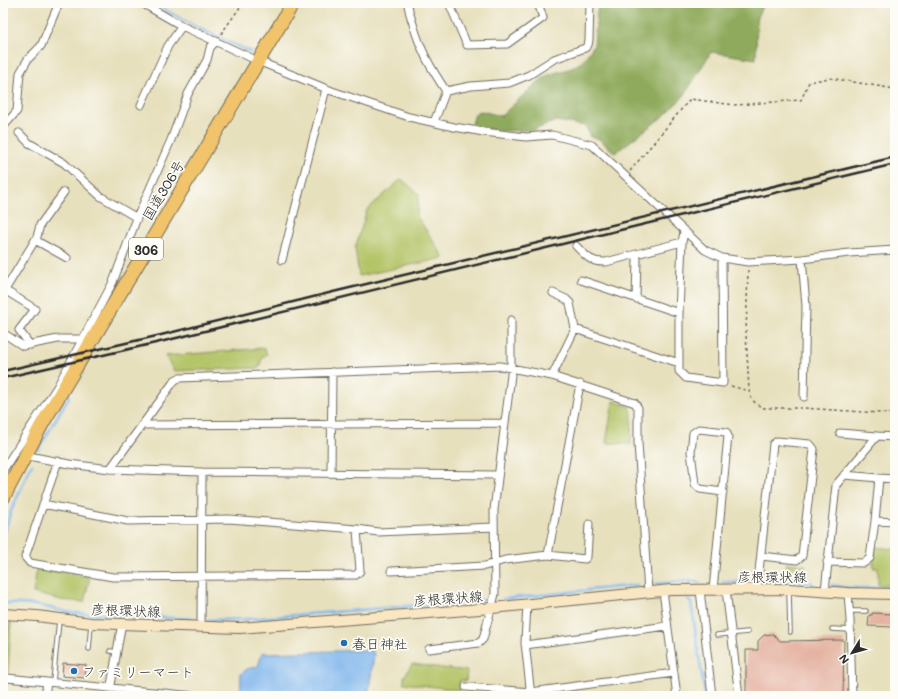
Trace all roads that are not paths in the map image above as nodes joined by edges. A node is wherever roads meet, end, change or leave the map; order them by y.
1 (60, 3) edge
2 (142, 3) edge
3 (293, 3) edge
4 (408, 3) edge
5 (448, 3) edge
6 (538, 3) edge
7 (590, 3) edge
8 (151, 5) edge
9 (182, 26) junction
10 (218, 39) junction
11 (258, 61) junction
12 (326, 89) junction
13 (446, 91) junction
14 (141, 105) dead end
15 (434, 122) junction
16 (3, 127) edge
17 (19, 133) dead end
18 (64, 192) dead end
19 (138, 218) junction
20 (684, 232) junction
21 (35, 240) junction
22 (682, 242) junction
23 (576, 246) dead end
24 (895, 250) edge
25 (67, 258) dead end
26 (722, 258) junction
27 (638, 259) dead end
28 (802, 259) junction
29 (282, 260) dead end
30 (581, 280) dead end
31 (4, 290) edge
32 (553, 293) dead end
33 (636, 299) junction
34 (678, 313) junction
35 (511, 320) dead end
36 (575, 329) junction
37 (3, 333) edge
38 (82, 338) junction
39 (30, 345) junction
40 (679, 363) junction
41 (510, 368) junction
42 (332, 372) junction
43 (552, 376) junction
44 (580, 384) junction
45 (804, 397) dead end
46 (505, 423) junction
47 (332, 424) junction
48 (142, 425) junction
49 (840, 433) dead end
50 (877, 436) junction
51 (895, 437) edge
52 (24, 455) junction
53 (58, 461) junction
54 (110, 469) junction
55 (3, 470) edge
56 (202, 472) junction
57 (332, 473) junction
58 (498, 475) junction
59 (844, 475) junction
60 (879, 478) junction
61 (895, 479) edge
62 (723, 492) junction
63 (3, 498) edge
64 (43, 504) junction
65 (202, 519) junction
66 (875, 521) junction
67 (895, 522) edge
68 (589, 524) dead end
69 (494, 527) junction
70 (357, 529) junction
71 (548, 555) junction
72 (761, 556) junction
73 (827, 562) junction
74 (495, 563) junction
75 (391, 570) dead end
76 (202, 576) junction
77 (757, 589) junction
78 (789, 589) junction
79 (667, 590) junction
80 (695, 590) junction
81 (713, 590) junction
82 (726, 590) junction
83 (825, 591) junction
84 (648, 592) junction
85 (848, 593) junction
86 (895, 594) edge
87 (526, 605) junction
88 (492, 608) junction
89 (850, 611) junction
90 (866, 611) dead end
91 (3, 614) edge
92 (59, 619) junction
93 (91, 623) junction
94 (122, 623) junction
95 (667, 626) junction
96 (200, 627) junction
97 (832, 629) dead end
98 (851, 630) junction
99 (748, 632) dead end
100 (790, 632) dead end
101 (732, 633) junction
102 (717, 635) dead end
103 (525, 645) junction
104 (90, 649) dead end
105 (429, 649) dead end
106 (674, 673) junction
107 (3, 681) edge
108 (50, 682) junction
109 (466, 687) dead end
110 (111, 688) junction
111 (531, 694) edge
112 (166, 695) edge
113 (45, 696) edge
114 (109, 696) edge
115 (195, 696) edge
116 (677, 696) edge
117 (712, 696) edge
118 (739, 696) edge
119 (852, 696) edge

1 - 16 street
2 - 8 street
3 - 11 highway, 国道306号 / 306
4 - 13 street
5 - 6 street
7 - 13 street
8 - 9 street
9 - 10 street
9 - 14 street
10 - 11 street
10 - 19 street
11 - 12 street
11 - 52 highway, 国道306号 / 306
12 - 15 street
12 - 29 street
13 - 15 street
15 - 20 street
17 - 19 street
18 - 21 street
19 - 38 street
20 - 22 street
20 - 26 street
21 - 25 street
21 - 31 street
22 - 23 street
22 - 34 street
24 - 28 street
26 - 28 street
26 - 40 street
27 - 33 street
28 - 45 street
30 - 33 street
31 - 39 street
32 - 36 street
33 - 34 street
34 - 40 street
35 - 41 street
36 - 40 street
36 - 43 street
37 - 39 street
38 - 39 street
38 - 55 street
41 - 42 street
41 - 43 street
41 - 46 street
42 - 47 street
42 - 48 street
43 - 44 street
44 - 71 street
44 - 84 street
46 - 47 street
46 - 58 street
47 - 48 street
47 - 57 street
48 - 54 street
49 - 50 street
50 - 51 street
50 - 59 street
52 - 53 street
52 - 63 highway, 国道306号 / 306
53 - 54 street
53 - 64 street
54 - 56 street
56 - 57 street
56 - 65 street
57 - 58 street
58 - 69 street
59 - 60 street
59 - 73 street
60 - 61 street
60 - 66 street
62 - 62 street
62 - 81 street
64 - 65 street
64 - 76 street
65 - 70 street
65 - 76 street
66 - 67 street
66 - 73 street
68 - 71 street
69 - 70 street
69 - 74 street
70 - 76 street
71 - 74 street
72 - 72 street
72 - 77 street
73 - 83 street
74 - 75 street
74 - 88 street
76 - 96 street
77 - 78 main road, 彦根環状線
77 - 82 main road, 彦根環状線
78 - 83 main road, 彦根環状線
78 - 100 lane
79 - 80 main road, 彦根環状線
79 - 84 main road, 彦根環状線
79 - 95 street
80 - 81 main road, 彦根環状線
80 - 117 street
81 - 82 main road, 彦根環状線
82 - 101 street
83 - 85 main road, 彦根環状線
84 - 87 main road, 彦根環状線
85 - 86 main road, 彦根環状線
85 - 89 street
87 - 88 main road, 彦根環状線
87 - 103 street
88 - 96 main road, 彦根環状線
88 - 105 street
89 - 90 lane
89 - 98 street
91 - 92 main road, 彦根環状線
92 - 93 main road, 彦根環状線
92 - 108 lane
93 - 94 main road, 彦根環状線
93 - 104 lane
94 - 96 main road, 彦根環状線
94 - 110 street
95 - 103 street
95 - 106 street
97 - 98 lane
98 - 119 street
99 - 101 lane
101 - 102 lane
101 - 118 street
103 - 111 street
106 - 111 street
106 - 116 street
107 - 108 street
108 - 110 street
108 - 113 street
109 - 111 street
110 - 112 street
110 - 114 street
112 - 115 street

